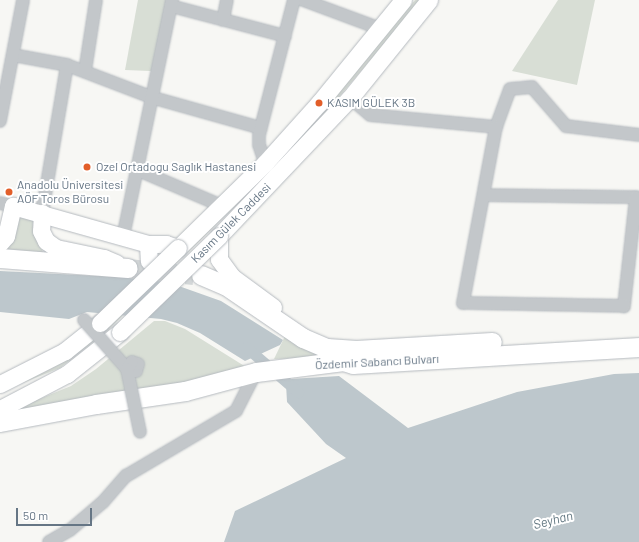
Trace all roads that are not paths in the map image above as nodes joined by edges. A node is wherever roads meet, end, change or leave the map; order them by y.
1 (23, 0) edge
2 (96, 0) edge
3 (226, 0) edge
4 (294, 0) edge
5 (303, 0) edge
6 (404, 0) edge
7 (429, 0) edge
8 (172, 3) edge
9 (223, 20) junction
10 (381, 29) junction
11 (285, 36) junction
12 (8, 58) edge
13 (67, 65) junction
14 (85, 71) junction
15 (154, 98) junction
16 (350, 98) junction
17 (0, 121) edge
18 (496, 127) junction
19 (261, 128) junction
20 (639, 135) edge
21 (265, 163) junction
22 (138, 170) junction
23 (484, 195) junction
24 (7, 205) edge
25 (222, 206) junction
26 (42, 213) junction
27 (219, 236) junction
28 (122, 237) junction
29 (178, 248) junction
30 (0, 255) edge
31 (149, 260) junction
32 (128, 268) joint
33 (201, 275) tunnel mouth
34 (92, 322) junction
35 (639, 334) edge
36 (639, 346) edge
37 (347, 356) junction
38 (256, 372) junction
39 (0, 384) edge
40 (0, 409) edge
41 (0, 422) edge
42 (140, 432) dead end
43 (49, 542) edge

1 - 12 street
2 - 14 street
3 - 9 street
4 - 11 street
5 - 10 street
6 - 10 main road, Kasım Gülek Caddesi
7 - 16 main road, Kasım Gülek Caddesi
8 - 9 street
8 - 15 street
9 - 11 street
10 - 21 main road, Kasım Gülek Caddesi
11 - 19 street
12 - 13 street
12 - 17 street
13 - 14 street
13 - 26 street
14 - 15 street
15 - 19 street
15 - 22 street
16 - 18 street
16 - 27 main road, Kasım Gülek Caddesi
18 - 20 street
18 - 23 street
19 - 21 street
21 - 25 main road, Kasım Gülek Caddesi
22 - 25 street
22 - 28 street
23 - 23 street
24 - 26 main road
24 - 30 main road
25 - 29 main road, Kasım Gülek Caddesi
26 - 28 main road
26 - 32 main road
27 - 37 main road
27 - 40 main road, Kasım Gülek Caddesi, bridge
28 - 31 main road
29 - 31 main road, Kasım Gülek Caddesi, bridge
29 - 31 main road
30 - 32 main road
31 - 34 main road, Kasım Gülek Caddesi, bridge
33 - 37 main road, Özdemir Sabancı Bulvarı
34 - 39 main road, Kasım Gülek Caddesi
34 - 42 street, bridge
35 - 37 main road, Özdemir Sabancı Bulvarı
36 - 37 main road, Özdemir Sabancı Bulvarı
37 - 38 main road, Özdemir Sabancı Bulvarı
38 - 41 main road, Özdemir Sabancı Bulvarı
38 - 43 street

